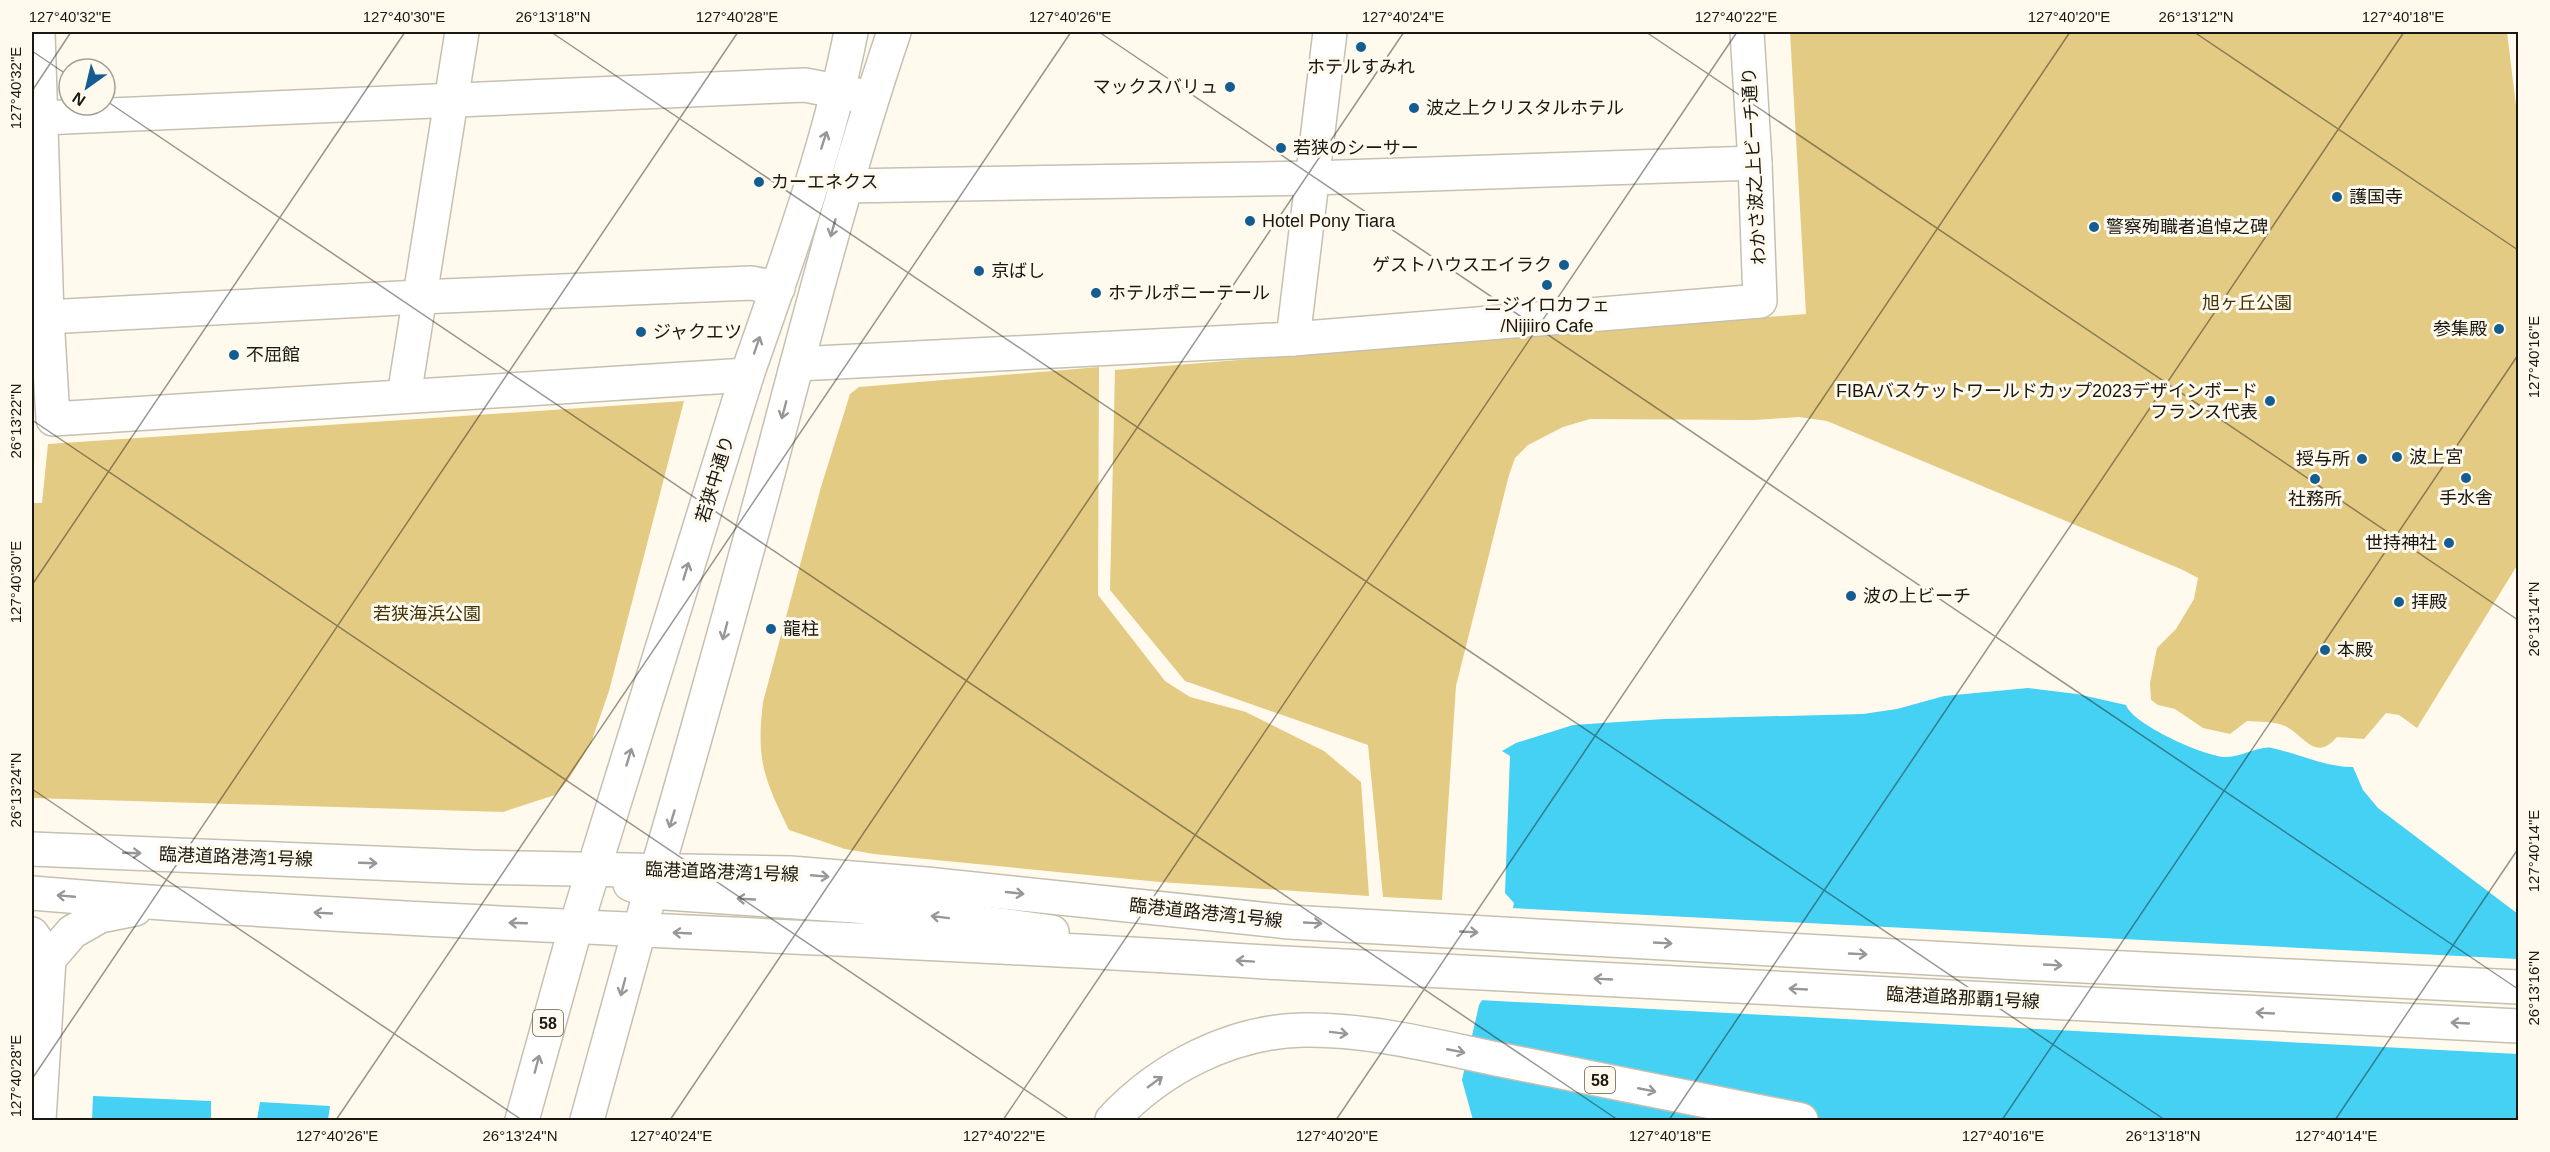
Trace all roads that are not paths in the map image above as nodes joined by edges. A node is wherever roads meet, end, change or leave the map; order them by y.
1 (38, 32) edge
2 (462, 32) edge
3 (851, 32) edge
4 (894, 32) edge
5 (1330, 32) edge
6 (1747, 32) edge
7 (839, 92) junction
8 (872, 98) junction
9 (452, 99) junction
10 (41, 118) junction
11 (1755, 163) junction
12 (1312, 178) junction
13 (845, 186) junction
14 (778, 288) junction
15 (419, 297) junction
16 (47, 317) junction
17 (1293, 339) junction
18 (796, 364) junction
19 (747, 375) junction
20 (404, 396) junction
21 (32, 849) edge
22 (595, 869) junction
23 (654, 881) junction
24 (32, 893) edge
25 (163, 904) junction
26 (576, 926) junction
27 (1410, 929) joint
28 (639, 931) junction
29 (40, 947) edge
30 (1121, 953) junction
31 (2518, 987) edge
32 (2518, 1026) edge
33 (39, 1120) edge
34 (522, 1120) edge
35 (587, 1120) edge
36 (1112, 1120) edge
37 (1801, 1120) edge

1 - 10 main road
2 - 9 main road
3 - 7 main road, 若狭中通り
4 - 8 main road
5 - 12 main road
6 - 11 main road, わかさ波之上ビーチ通り
7 - 8 main road
7 - 9 main road
14 -> 7 main road, 若狭中通り
8 - 13 main road
9 - 10 main road
9 - 15 main road
10 - 16 main road
11 - 12 main road
11 - 17 main road, わかさ波之上ビーチ通り
12 - 13 main road
12 - 17 main road
13 -> 18 main road
14 - 15 main road
19 -> 14 main road, 若狭中通り
15 - 16 main road
15 - 20 main road
16 - 20 main road
17 - 18 main road
18 -> 23 main road
19 - 20 main road
22 -> 19 main road, 若狭中通り
21 -> 22 main road, 臨港道路港湾1号線
22 - 23 main road
22 - 26 main road, 若狭中通り
23 -> 27 main road, 臨港道路港湾1号線
23 - 28 main road
30 -> 23 main road
25 -> 24 main road
26 -> 25 main road
25 - 29 main road
26 - 28 main road
34 -> 26 main road, 58
27 -> 31 main road, 臨港道路那覇1号線
30 -> 28 main road
28 -> 35 main road
29 - 33 main road
32 -> 30 main road, 臨港道路那覇1号線
36 -> 37 main road, 58

